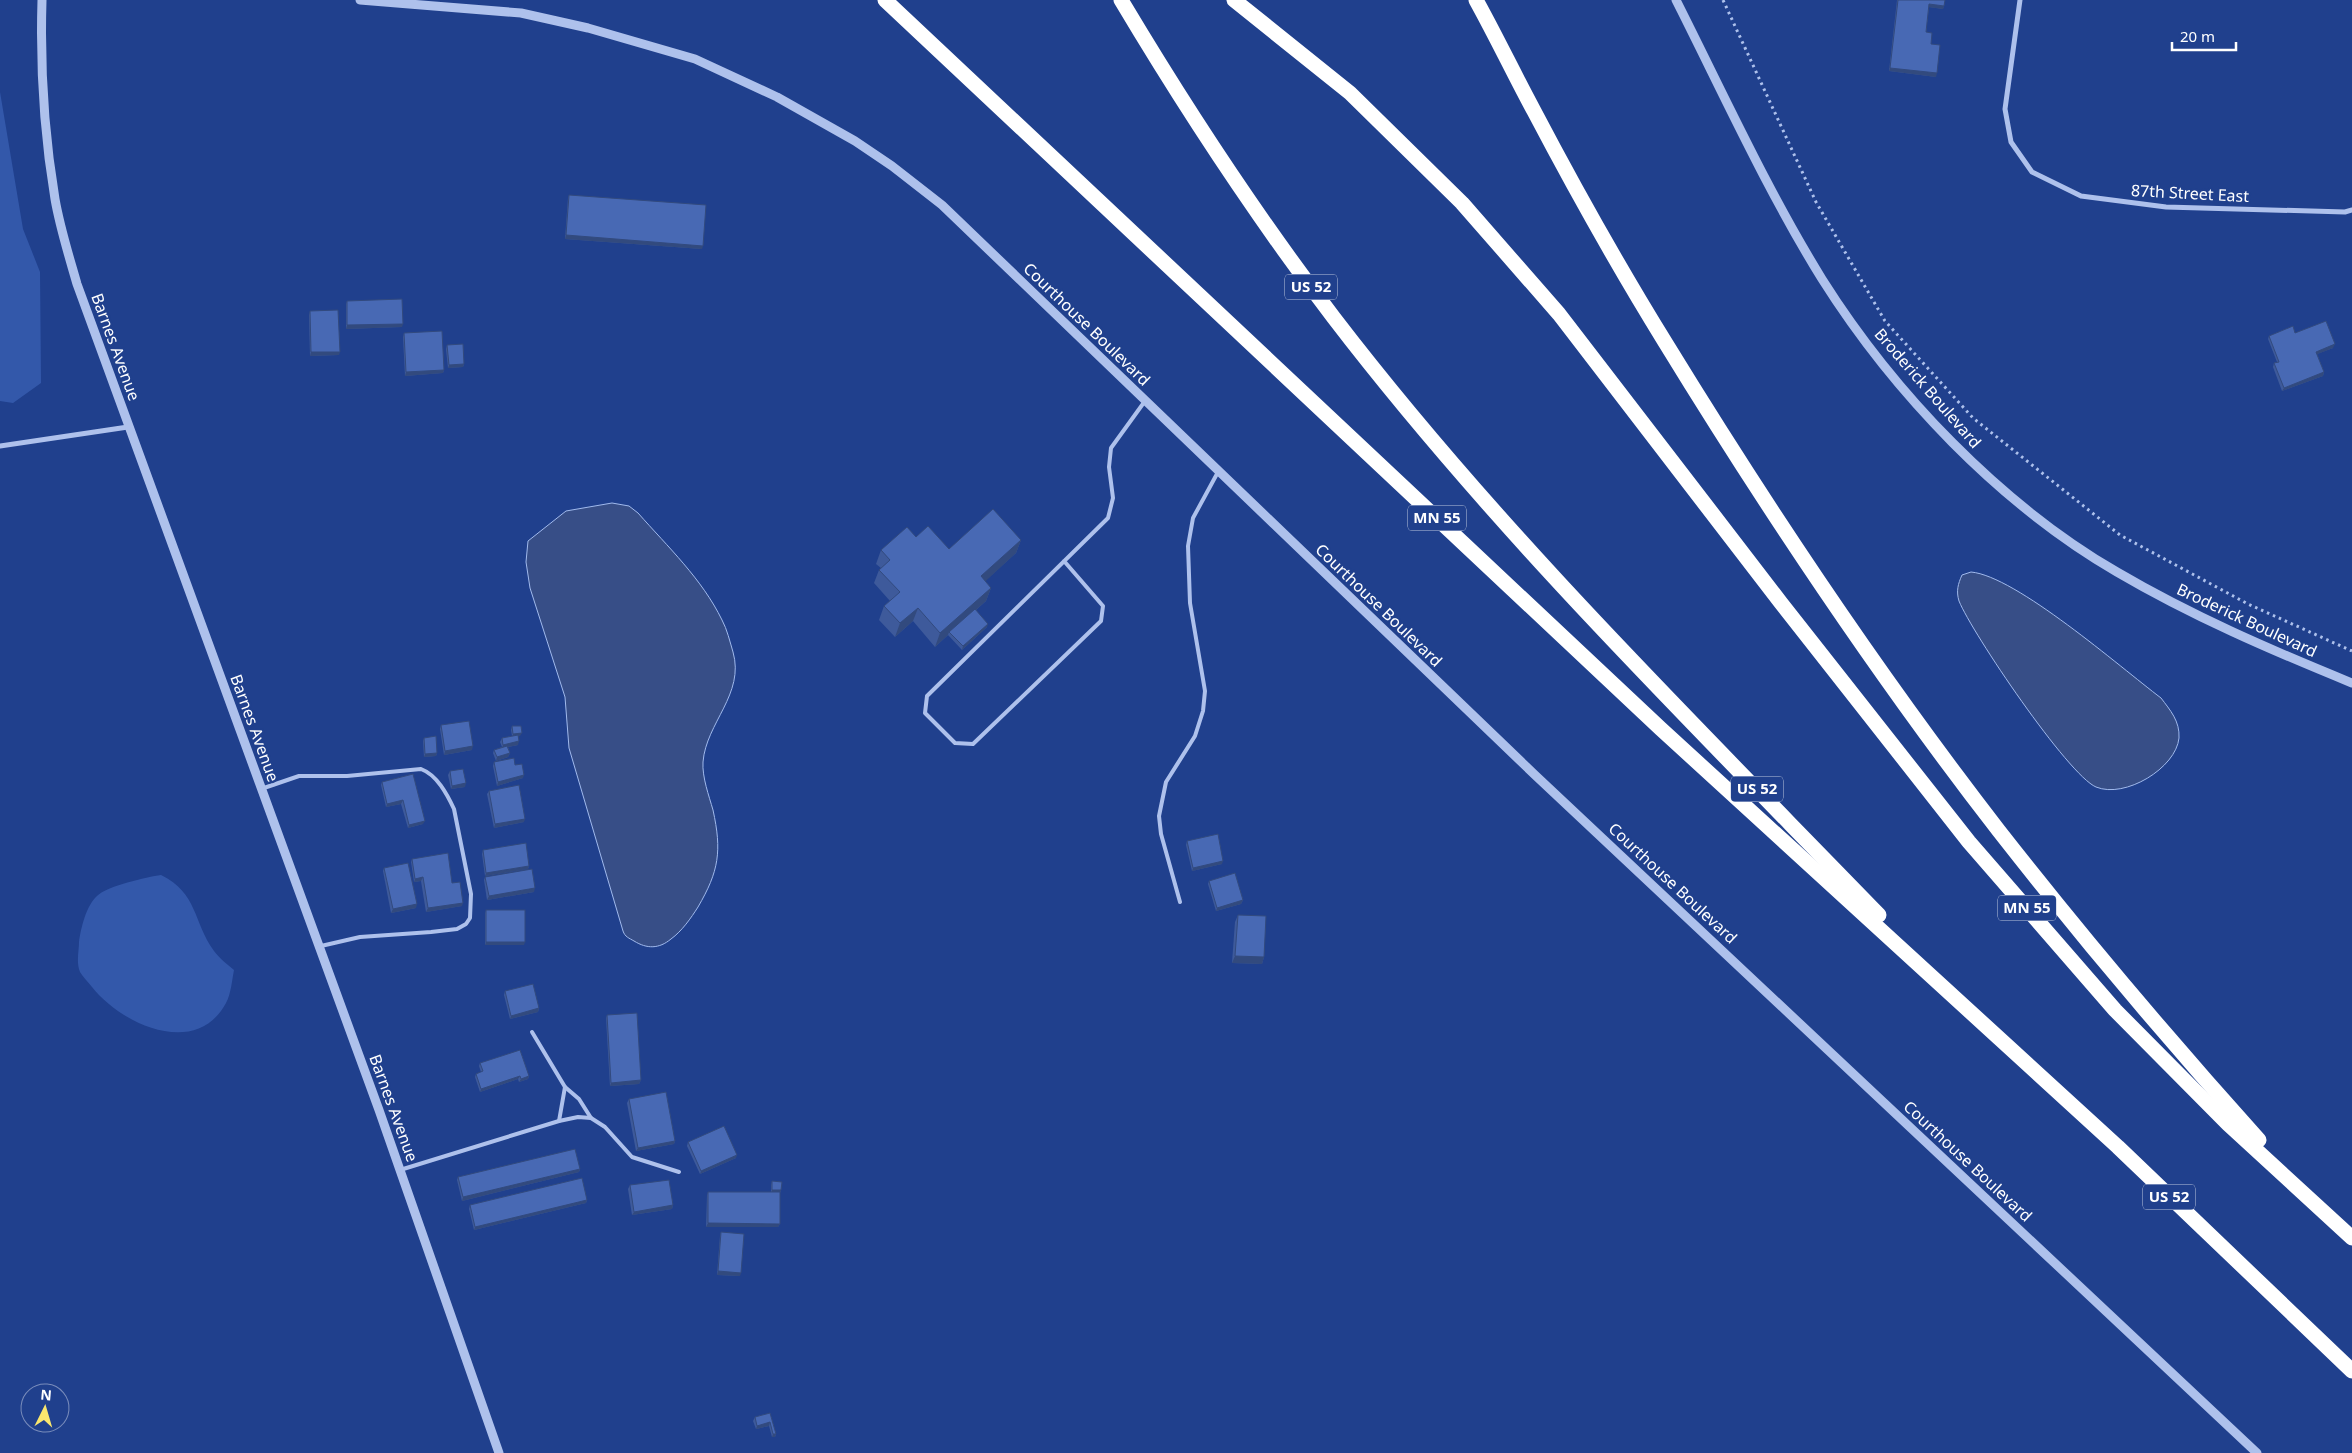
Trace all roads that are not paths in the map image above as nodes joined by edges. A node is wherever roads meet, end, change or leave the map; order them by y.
1 (42, 0) edge
2 (360, 0) edge
3 (885, 0) edge
4 (1121, 0) edge
5 (1476, 0) edge
6 (1676, 0) edge
7 (2020, 0) edge
8 (1240, 4) edge
9 (2352, 210) edge
10 (1145, 401) junction
11 (128, 427) junction
12 (0, 446) edge
13 (1218, 472) junction
14 (1064, 561) junction
15 (2352, 683) edge
16 (262, 789) junction
17 (1180, 902) dead end
18 (320, 947) junction
19 (1985, 1024) junction
20 (532, 1032) dead end
21 (565, 1087) junction
22 (591, 1118) junction
23 (558, 1121) junction
24 (400, 1170) junction
25 (679, 1172) dead end
26 (2312, 1199) junction
27 (2352, 1238) edge
28 (2352, 1371) edge
29 (499, 1453) edge
30 (2257, 1453) edge

1 - 11 street, Barnes Avenue
2 - 10 street, Courthouse Boulevard
3 - 19 highway, MN 55
4 - 19 highway, US 52
5 - 26 highway
6 - 15 street, Broderick Boulevard
7 - 9 street, 87th Street East
8 - 26 highway, MN 55
10 - 13 street, Courthouse Boulevard
10 - 14 lane
11 - 12 street
11 - 16 street, Barnes Avenue
13 - 17 lane
13 - 30 street, Courthouse Boulevard
14 - 14 lane
16 - 18 street, Barnes Avenue
16 - 18 lane
18 - 24 street, Barnes Avenue
19 - 28 highway, US 52
20 - 21 lane
21 - 22 lane
21 - 23 lane
22 - 23 lane
22 - 25 lane
23 - 24 lane
24 - 29 street, Barnes Avenue
26 - 27 highway

